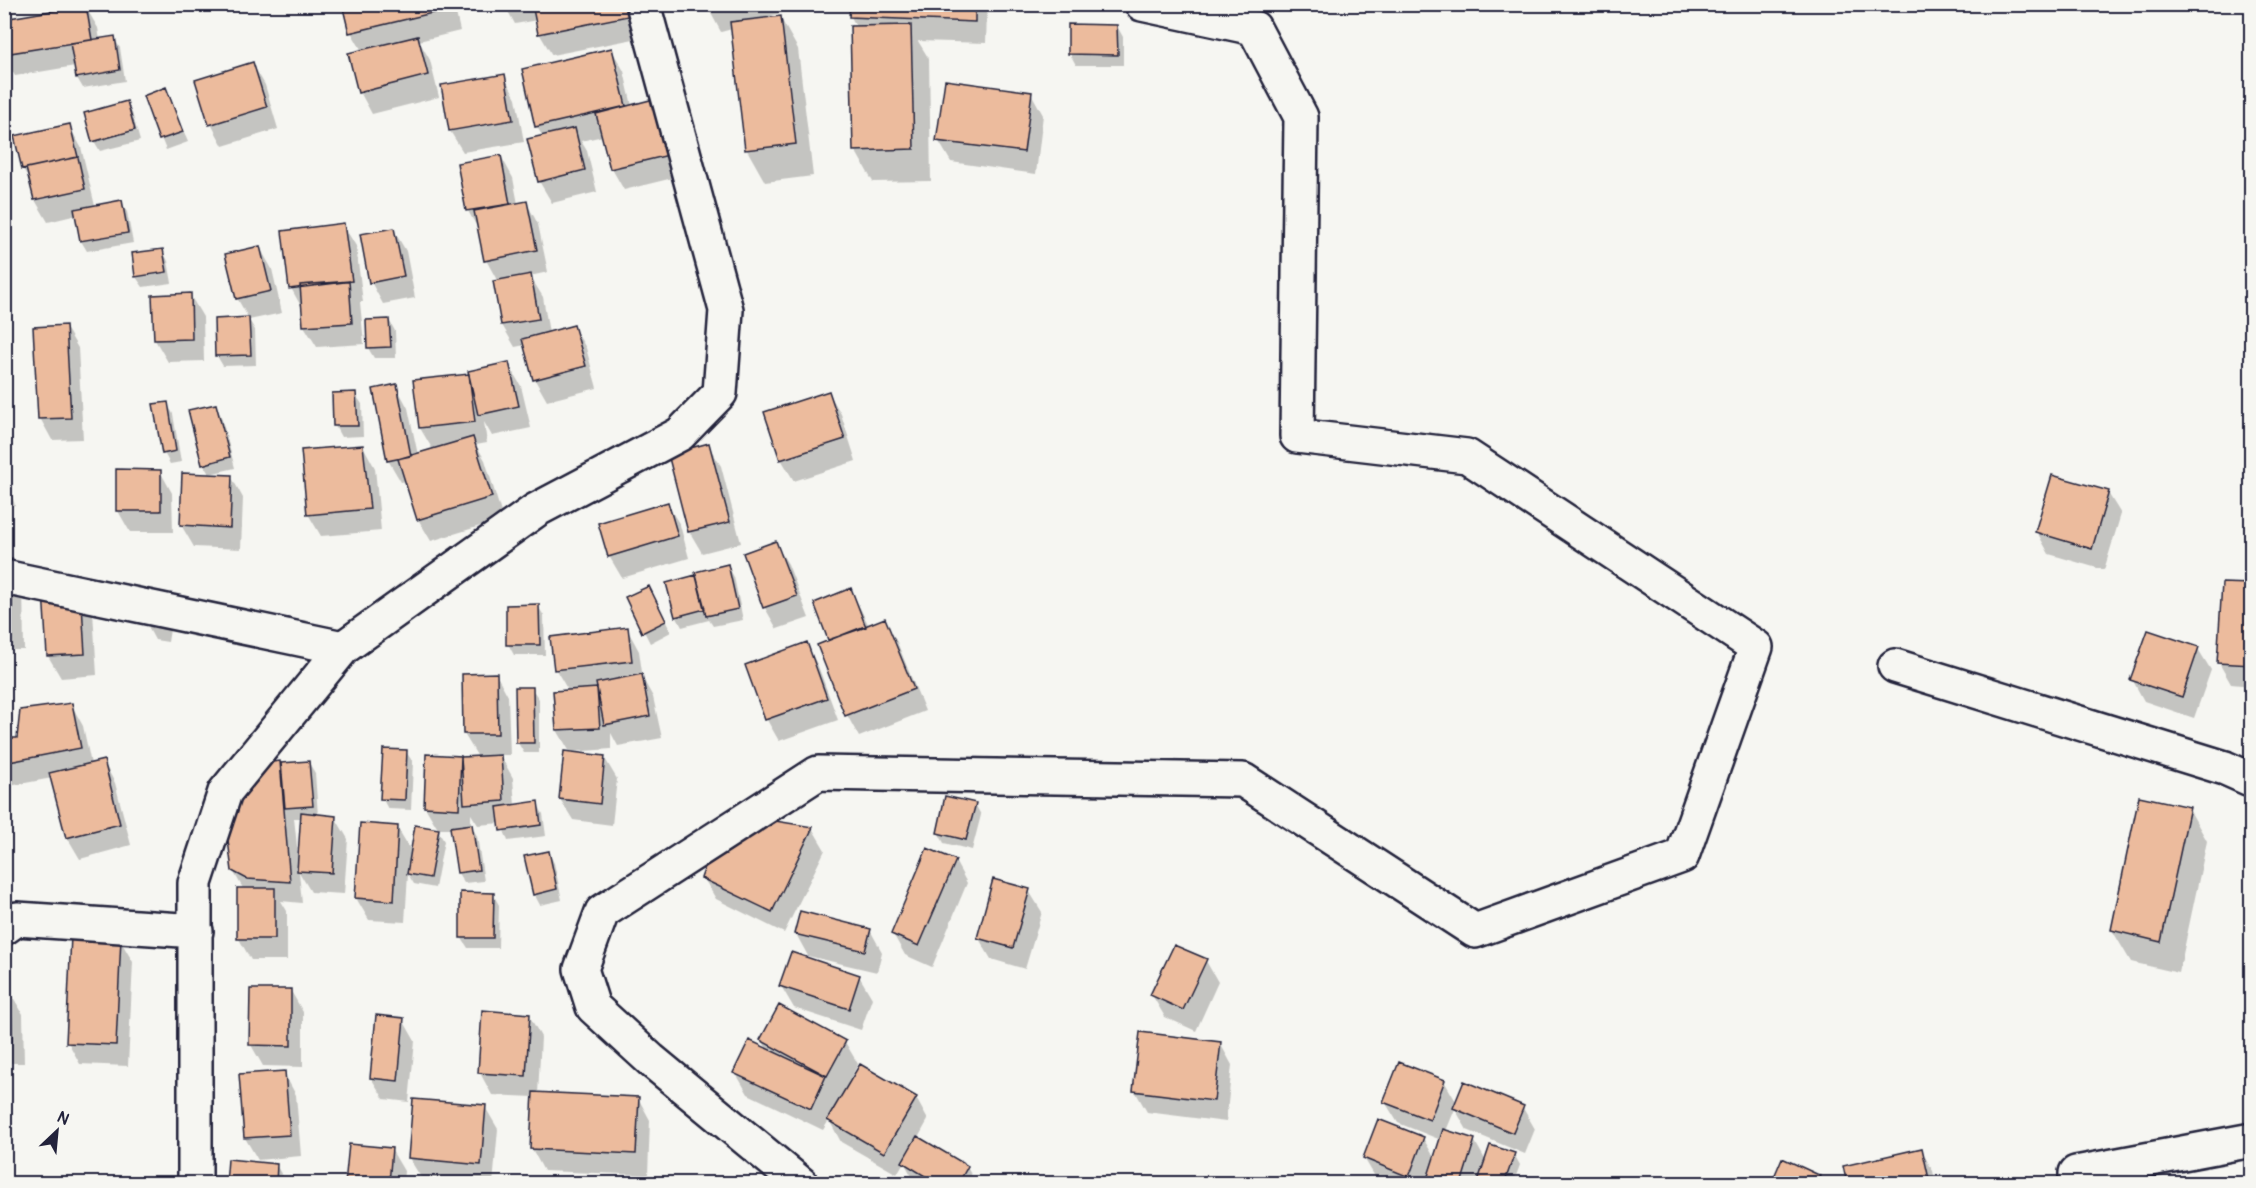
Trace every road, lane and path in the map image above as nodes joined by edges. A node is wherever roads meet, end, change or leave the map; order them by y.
1 (643, 4) edge
2 (1142, 4) edge
3 (4, 577) edge
4 (343, 648) junction
5 (1895, 666) dead end
6 (2252, 780) edge
7 (4, 928) edge
8 (196, 931) junction
9 (2252, 1140) edge
10 (195, 1184) edge
11 (801, 1184) edge
12 (2076, 1184) edge

1 - 4 street
2 - 11 street
3 - 4 street
4 - 8 street
5 - 6 street
7 - 8 street
8 - 10 street
9 - 12 street

